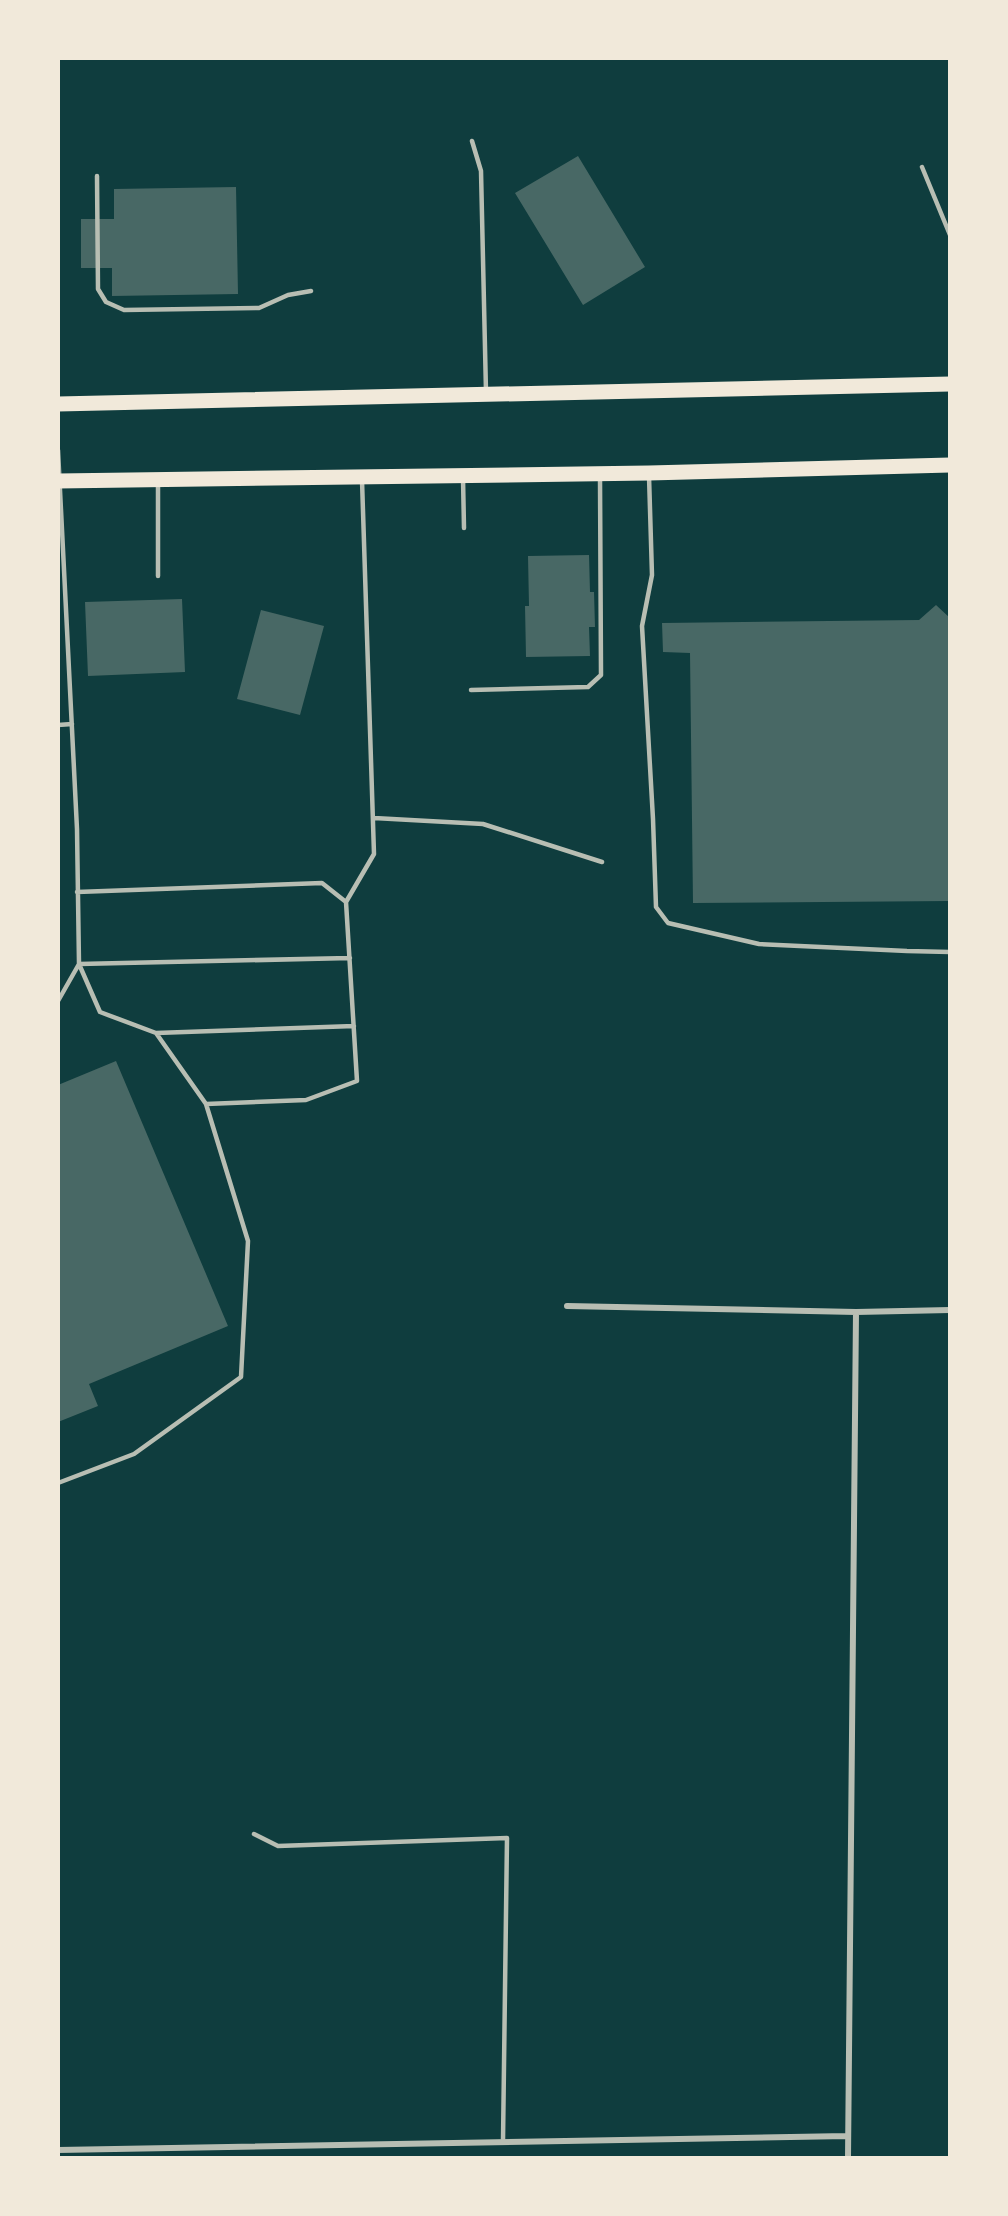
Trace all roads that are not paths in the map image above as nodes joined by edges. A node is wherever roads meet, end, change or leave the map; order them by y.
1 (472, 141) dead end
2 (922, 167) dead end
3 (97, 176) dead end
4 (950, 235) edge
5 (311, 291) dead end
6 (950, 384) edge
7 (486, 394) junction
8 (58, 404) edge
9 (58, 450) edge
10 (950, 465) edge
11 (649, 473) junction
12 (600, 474) junction
13 (463, 476) junction
14 (362, 477) junction
15 (158, 479) junction
16 (59, 481) edge
17 (464, 528) dead end
18 (158, 576) dead end
19 (471, 690) dead end
20 (72, 724) junction
21 (58, 725) edge
22 (374, 818) junction
23 (602, 862) dead end
24 (77, 892) junction
25 (346, 902) junction
26 (950, 952) edge
27 (350, 958) junction
28 (80, 964) junction
29 (58, 1001) edge
30 (354, 1026) junction
31 (156, 1033) junction
32 (206, 1104) junction
33 (567, 1306) dead end
34 (950, 1310) edge
35 (856, 1312) junction
36 (58, 1483) edge
37 (254, 1834) dead end
38 (847, 2136) junction
39 (503, 2141) junction
40 (58, 2150) edge
41 (848, 2157) edge

1 - 7 lane
2 - 4 lane
3 - 5 lane
6 - 7 main road
7 - 8 main road
9 - 16 lane
10 - 11 main road
11 - 12 main road
11 - 26 lane
12 - 13 main road
12 - 19 lane
13 - 14 main road
13 - 17 lane
14 - 15 main road
14 - 22 lane
15 - 16 main road
15 - 18 lane
16 - 20 lane
20 - 21 lane
20 - 24 lane
22 - 23 lane
22 - 25 lane
24 - 25 lane
24 - 28 lane
25 - 27 lane
27 - 28 lane
27 - 30 lane
28 - 29 lane
28 - 31 lane
30 - 31 lane
30 - 32 lane
31 - 32 lane
32 - 36 lane
33 - 35 street
34 - 35 street
35 - 38 street
37 - 39 lane
38 - 39 street
38 - 41 street
39 - 40 street

